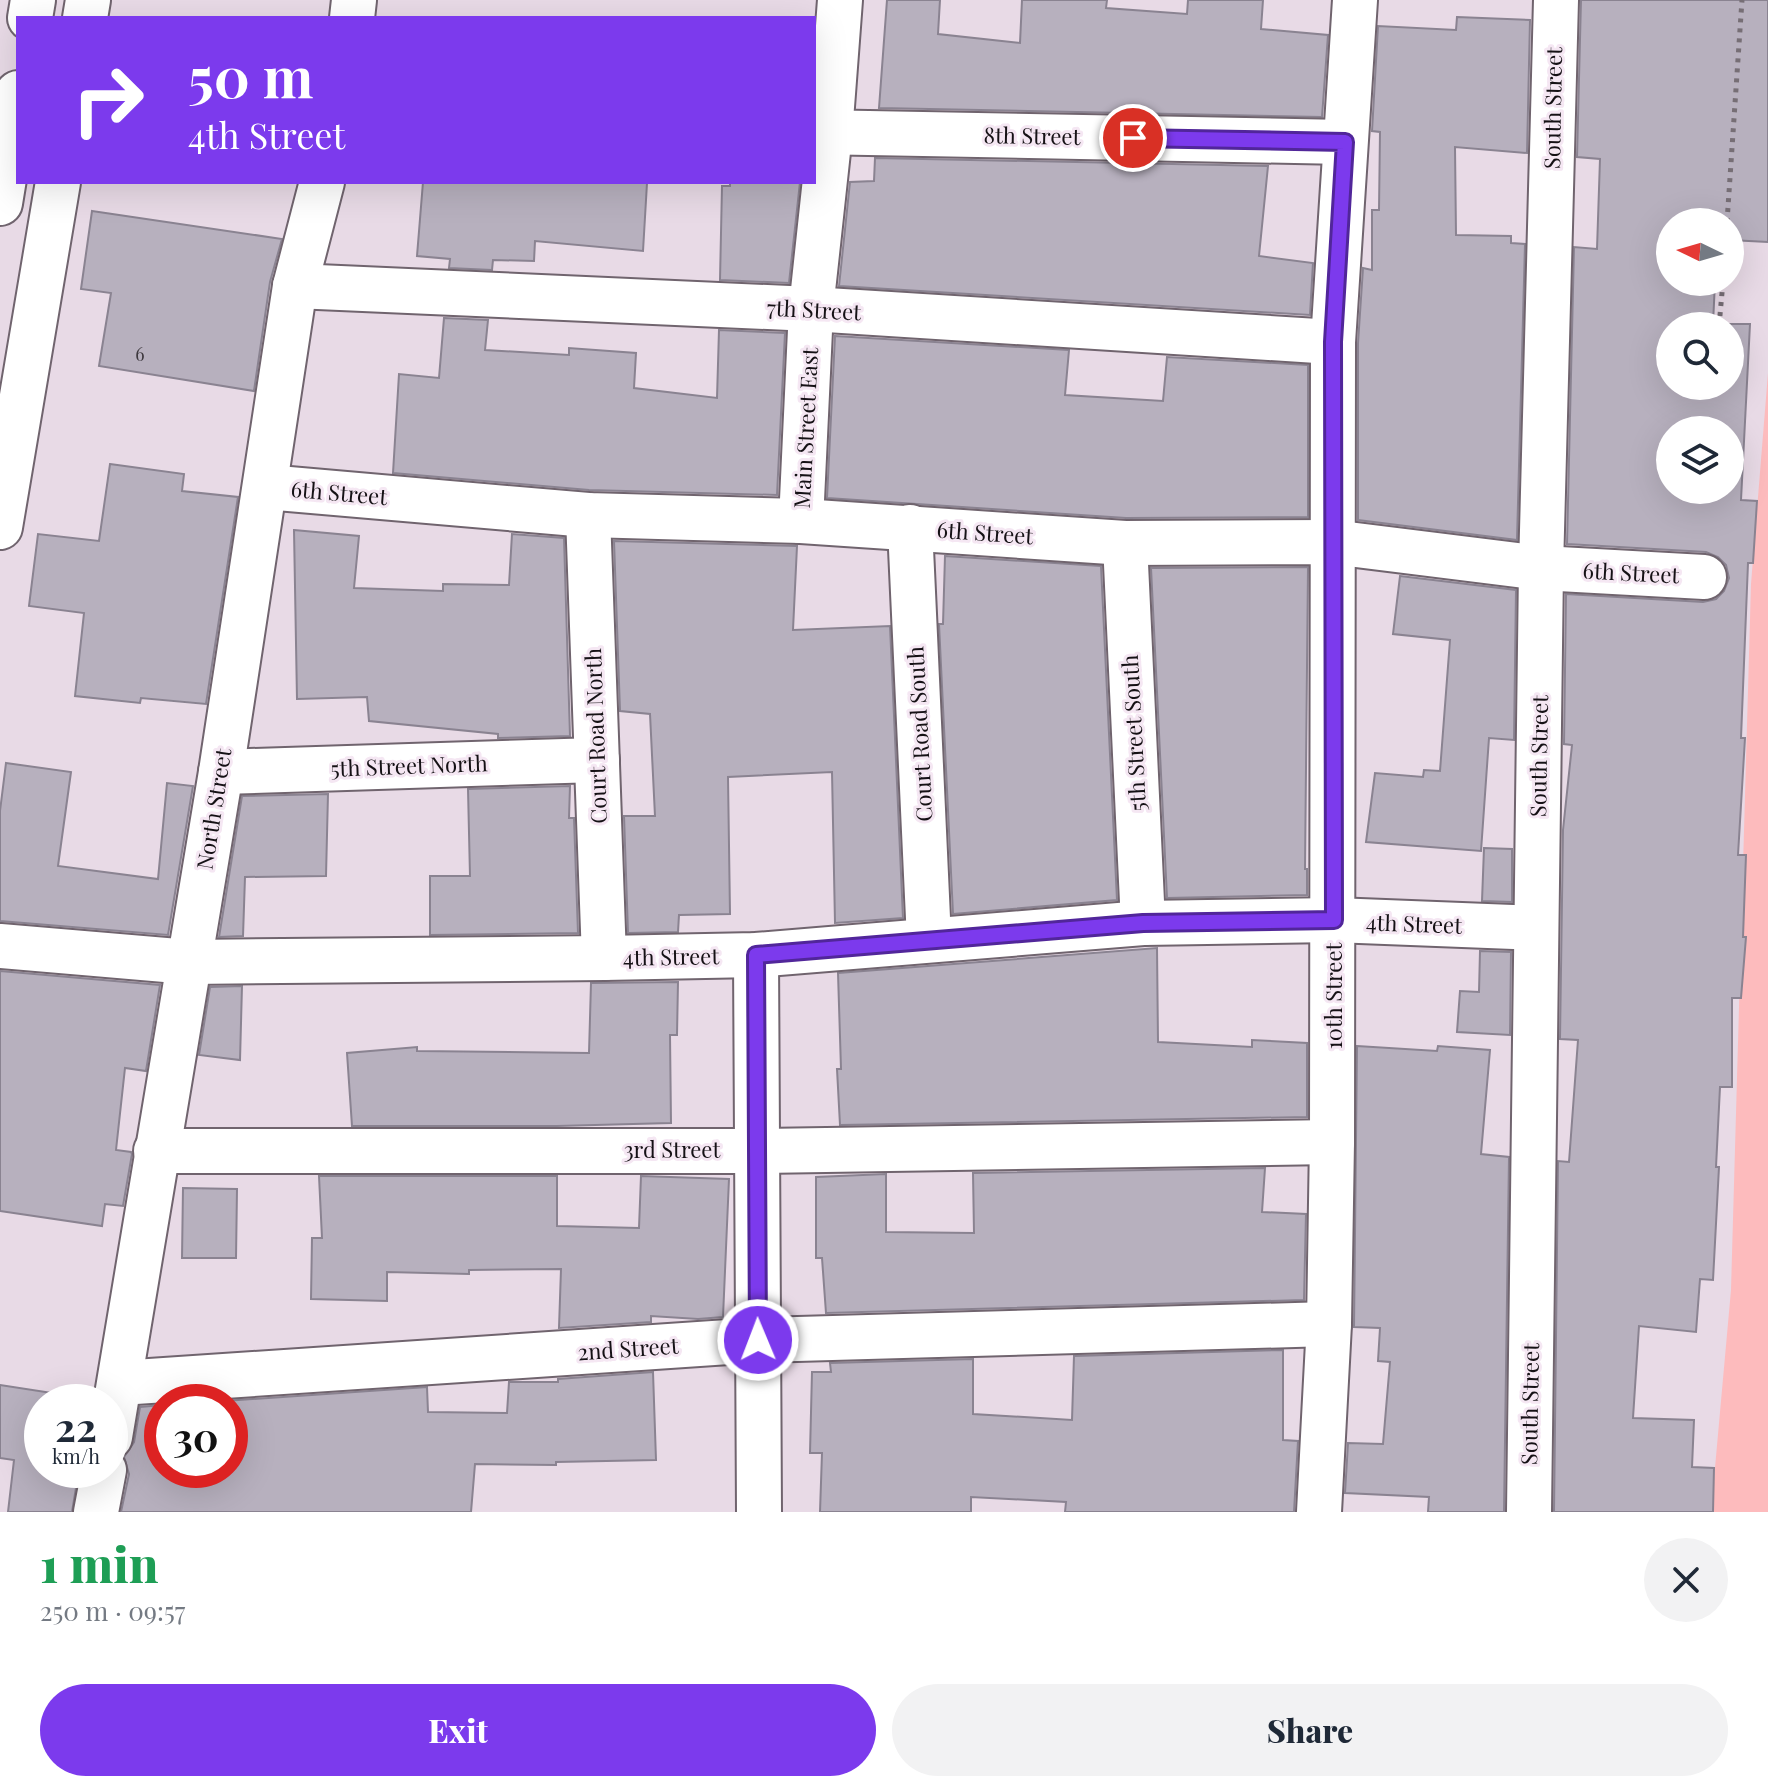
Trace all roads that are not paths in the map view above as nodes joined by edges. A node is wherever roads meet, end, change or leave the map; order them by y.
1 (840, 0) edge
2 (1355, 0) edge
3 (1556, 0) edge
4 (16, 105) edge
5 (822, 132) edge
6 (1345, 142) junction
7 (58, 184) edge
8 (321, 184) edge
9 (0, 203) edge
10 (295, 286) junction
11 (811, 309) junction
12 (1333, 342) junction
13 (266, 487) junction
14 (588, 515) junction
15 (801, 521) junction
16 (0, 527) edge
17 (910, 527) junction
18 (1332, 542) junction
19 (1125, 543) junction
20 (1541, 568) junction
21 (1704, 577) dead end
22 (597, 760) junction
23 (221, 772) junction
24 (1334, 920) junction
25 (1143, 923) junction
26 (1536, 928) junction
27 (929, 940) junction
28 (0, 946) edge
29 (756, 955) junction
30 (604, 958) junction
31 (189, 962) junction
32 (1332, 1142) junction
33 (156, 1151) junction
34 (757, 1151) junction
35 (1329, 1324) junction
36 (758, 1340) junction
37 (120, 1383) joint
38 (101, 1488) edge
39 (96, 1512) edge
40 (759, 1512) edge
41 (1319, 1512) edge
42 (1529, 1512) edge

1 - 5 street, Main Street East
2 - 6 street, 10th Street
3 - 20 street, South Street
4 - 9 street
5 - 6 street, 8th Street
5 - 11 street, Main Street East
6 - 12 street, 10th Street
7 - 16 street
8 - 10 street, North Street
10 - 11 street, 7th Street
10 - 13 street, North Street
11 - 12 street, 7th Street
11 - 15 street, Main Street East
12 - 18 street, 10th Street
13 - 14 street, 6th Street
13 - 23 street, North Street
14 - 15 street, 6th Street
14 - 22 street, Court Road North
15 - 17 street, 6th Street
17 - 19 street, 6th Street
17 - 27 street, Court Road South
18 - 19 street, 6th Street
18 - 20 street, 6th Street
18 - 24 street, 10th Street
19 - 25 street, 5th Street South
20 - 21 street, 6th Street
20 - 26 street, South Street
22 - 23 street, 5th Street North
22 - 30 street, Court Road North
23 - 31 street, North Street
24 - 25 street, 4th Street
24 - 26 street, 4th Street
24 - 32 street, 10th Street
25 - 27 street, 4th Street
26 - 42 street, South Street
27 - 29 street, 4th Street
28 - 31 street, 4th Street
29 - 30 street, 4th Street
29 - 34 street
30 - 31 street, 4th Street
31 - 33 street, North Street
32 - 34 street, 3rd Street
32 - 35 street, 10th Street
33 - 34 street, 3rd Street
33 - 37 street, North Street
34 - 36 street
35 - 36 street, 2nd Street
35 - 41 street, 10th Street
36 - 37 street, 2nd Street
36 - 40 street
38 - 39 street

